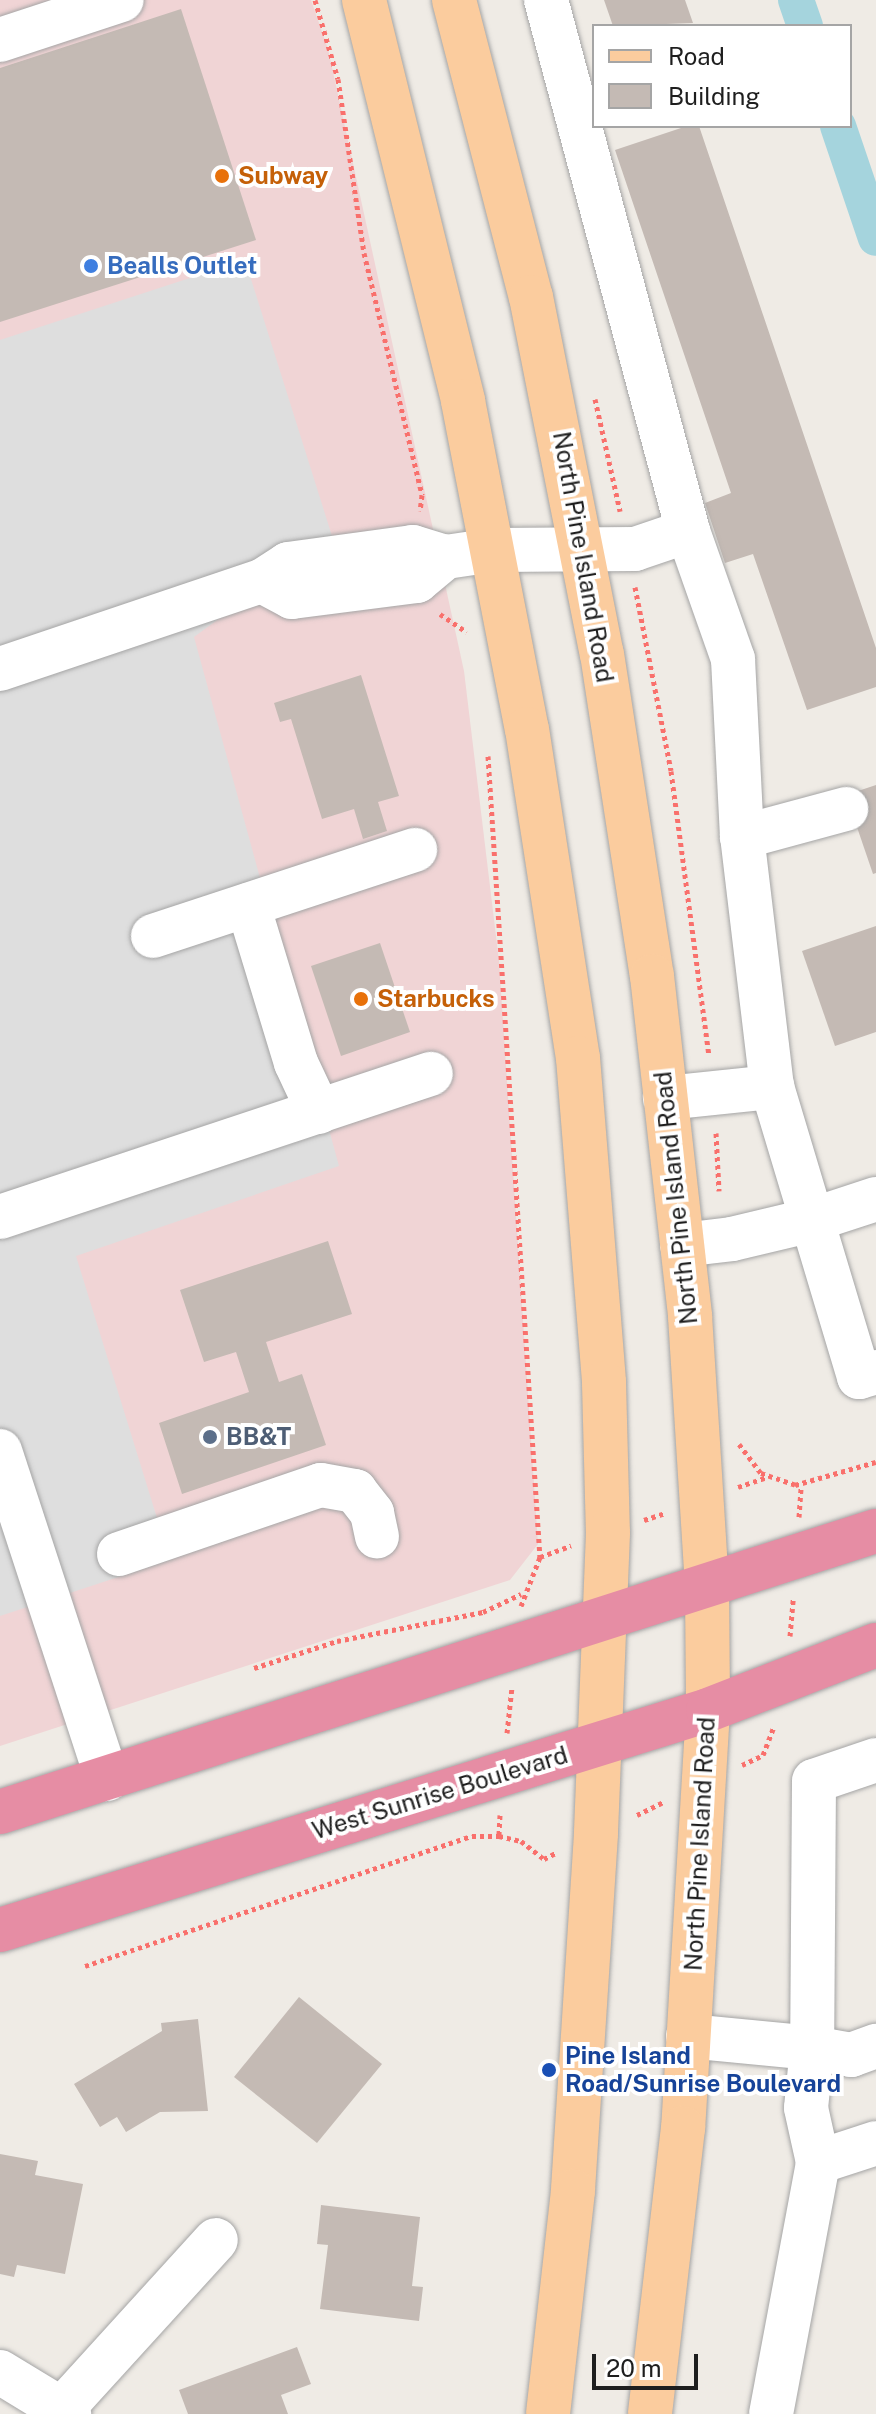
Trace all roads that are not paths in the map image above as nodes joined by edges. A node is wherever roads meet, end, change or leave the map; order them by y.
1 (122, 0) edge
2 (364, 0) edge
3 (454, 0) edge
4 (546, 0) edge
5 (0, 40) edge
6 (688, 531) junction
7 (579, 549) junction
8 (493, 550) junction
9 (0, 669) edge
10 (846, 809) dead end
11 (742, 837) junction
12 (415, 850) dead end
13 (248, 905) junction
14 (153, 936) dead end
15 (431, 1074) dead end
16 (772, 1087) junction
17 (665, 1098) junction
18 (319, 1112) junction
19 (876, 1199) edge
20 (0, 1217) edge
21 (812, 1220) junction
22 (682, 1245) junction
23 (876, 1372) edge
24 (0, 1451) edge
25 (876, 1531) edge
26 (377, 1536) dead end
27 (119, 1554) dead end
28 (18, 1572) edge
29 (707, 1587) junction
30 (604, 1619) junction
31 (876, 1645) edge
32 (708, 1710) junction
33 (599, 1743) junction
34 (876, 1760) edge
35 (107, 1779) junction
36 (0, 1812) edge
37 (0, 1930) edge
38 (688, 2036) junction
39 (876, 2046) edge
40 (812, 2048) junction
41 (876, 2143) edge
42 (818, 2162) junction
43 (216, 2240) dead end
44 (0, 2372) edge
45 (66, 2411) edge
46 (548, 2414) edge
47 (650, 2414) edge
48 (771, 2414) edge

1 - 5 street
2 - 8 main road
3 - 7 main road, North Pine Island Road
4 - 6 street
6 - 7 street
6 - 11 street
7 - 8 street
7 - 17 main road, North Pine Island Road
8 - 9 street
8 - 30 main road
10 - 11 street
11 - 16 street
12 - 13 street
13 - 14 street
13 - 18 street
15 - 18 street
16 - 17 street
16 - 21 street
17 - 22 main road, North Pine Island Road
18 - 20 street
19 - 21 street
21 - 22 street
21 - 23 street
22 - 29 main road, North Pine Island Road
24 - 28 street
25 - 29 highway
26 - 27 street
28 - 35 street
29 - 30 highway
29 - 32 main road, North Pine Island Road
30 - 33 main road
30 - 35 highway
31 - 32 highway, West Sunrise Boulevard
32 - 33 highway, West Sunrise Boulevard
32 - 38 main road, North Pine Island Road
33 - 37 highway, West Sunrise Boulevard
33 - 46 main road
34 - 40 street
35 - 36 highway
38 - 40 street
38 - 47 main road, North Pine Island Road
39 - 40 street
40 - 42 street
41 - 42 street
42 - 48 street
43 - 45 street
44 - 45 street

